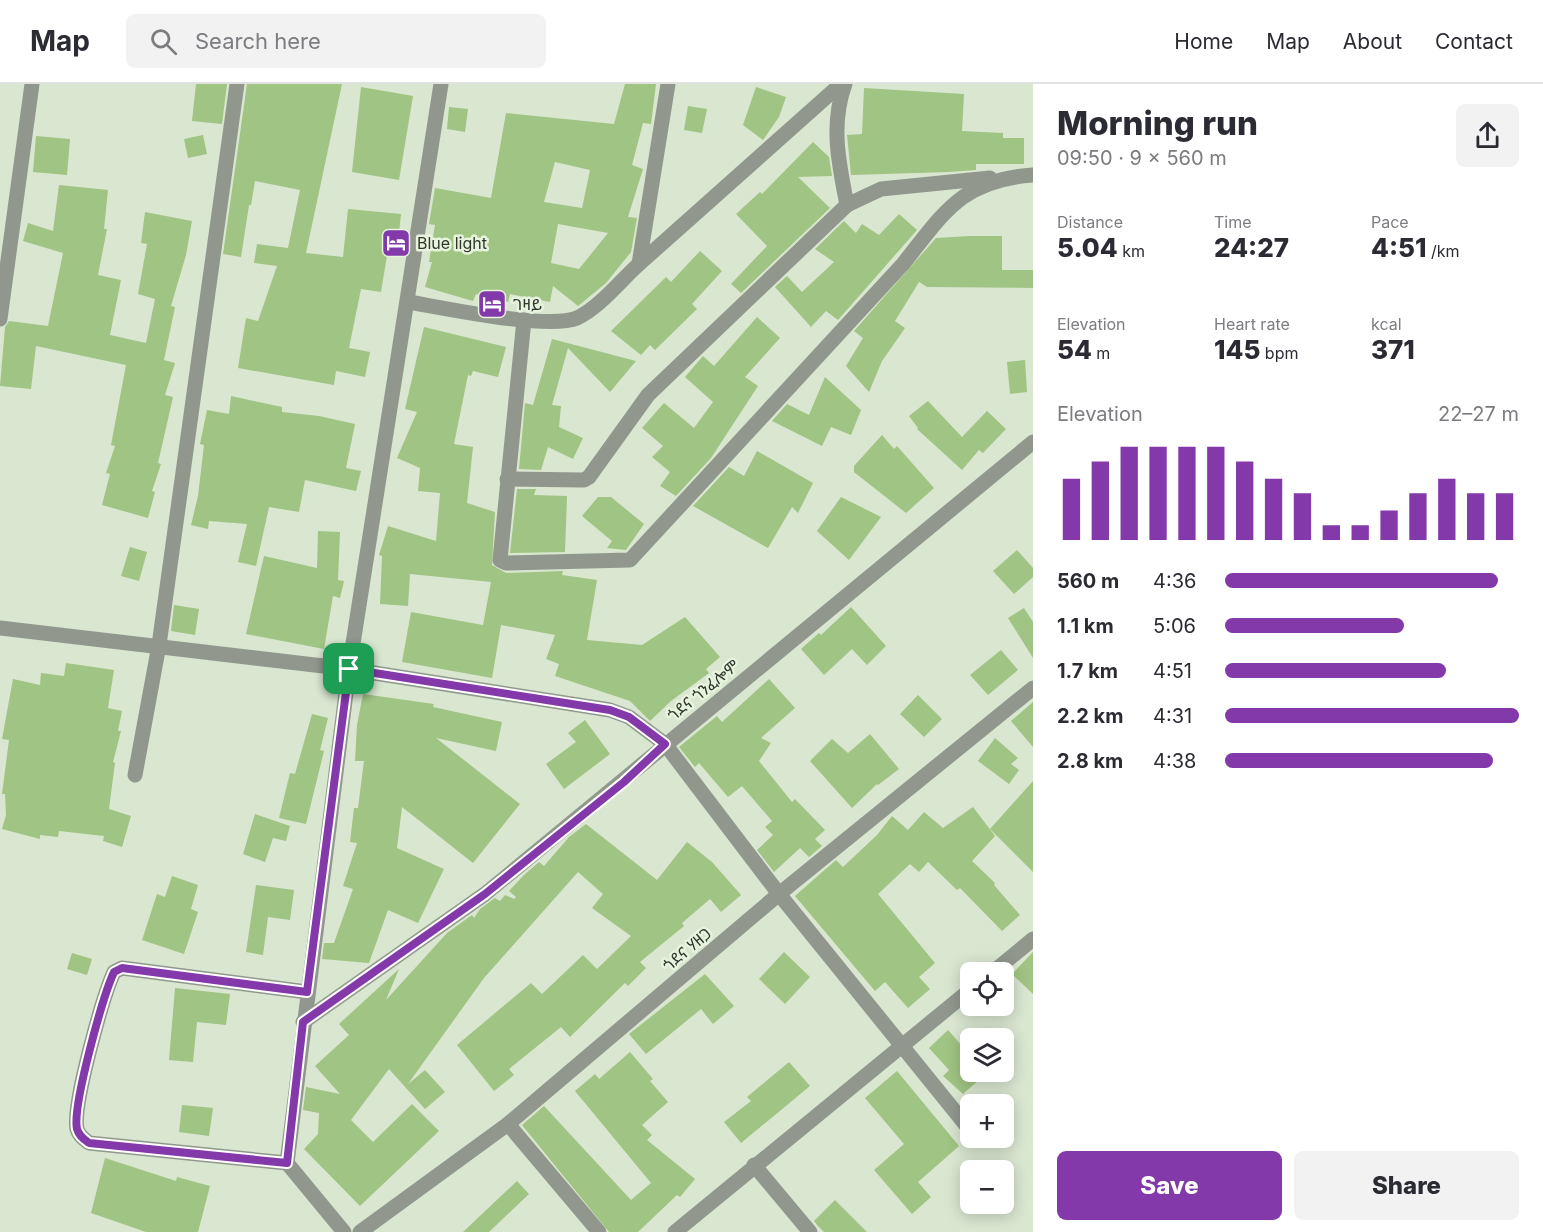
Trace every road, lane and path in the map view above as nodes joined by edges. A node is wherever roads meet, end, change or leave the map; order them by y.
1 (32, 84) edge
2 (237, 84) edge
3 (441, 84) edge
4 (668, 84) edge
5 (843, 84) edge
6 (1033, 176) edge
7 (1003, 177) junction
8 (847, 205) junction
9 (639, 264) junction
10 (409, 302) junction
11 (0, 319) edge
12 (524, 320) junction
13 (1033, 442) edge
14 (507, 479) junction
15 (0, 628) edge
16 (159, 645) junction
17 (349, 669) junction
18 (1033, 688) edge
19 (665, 744) junction
20 (135, 775) dead end
21 (779, 894) junction
22 (1033, 939) edge
23 (1005, 962) edge
24 (307, 992) junction
25 (960, 998) edge
26 (303, 1022) junction
27 (901, 1047) junction
28 (960, 1118) edge
29 (508, 1124) junction
30 (287, 1163) junction
31 (754, 1166) junction
32 (344, 1232) edge
33 (360, 1232) edge
34 (598, 1232) edge
35 (675, 1232) edge
36 (810, 1232) edge

1 - 11 street
2 - 16 street
3 - 10 street
4 - 9 street
5 - 8 street
5 - 9 street
6 - 7 street
7 - 8 street
7 - 14 street
8 - 14 street
9 - 12 street
10 - 12 street
10 - 17 street
12 - 14 street
13 - 19 street, ጎደና ጎንፈሎም
15 - 16 street
16 - 17 street
16 - 20 street
17 - 19 street
17 - 24 street
18 - 21 street, ጎደና ሃዘጋ
19 - 21 street
19 - 26 street, ጎደና ጎንፈሎም
21 - 27 street
21 - 29 street, ጎደና ሃዘጋ
22 - 23 street
24 - 26 street
24 - 30 street
25 - 27 street
26 - 30 street
27 - 28 street
27 - 31 street
29 - 33 street, ጎደና ሃዘጋ
29 - 34 street
30 - 32 street
31 - 35 street
31 - 36 street

